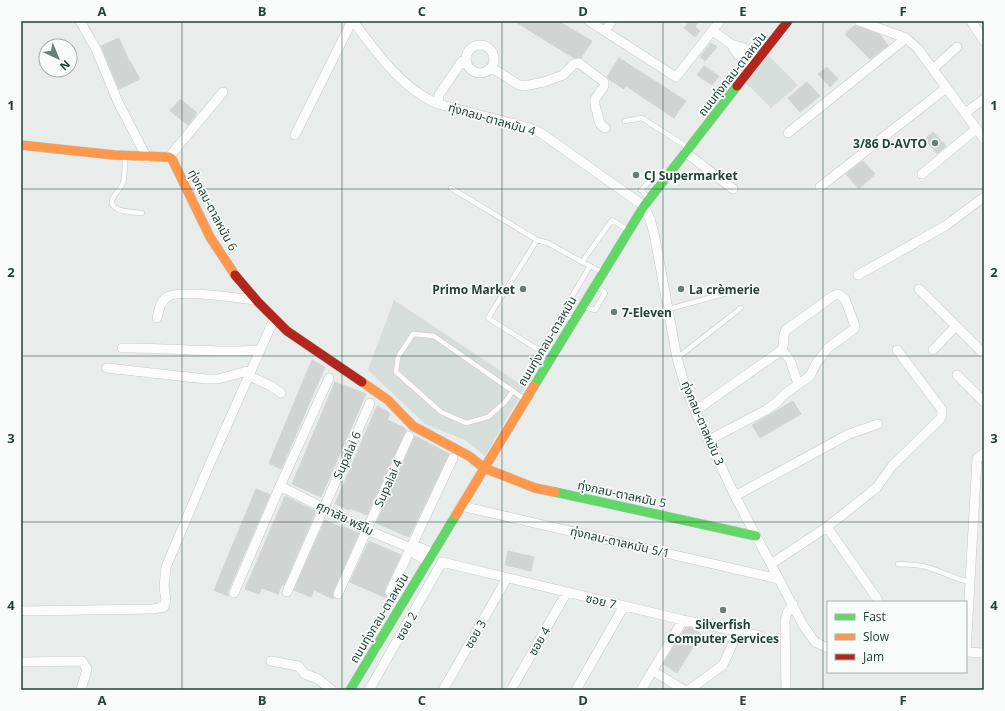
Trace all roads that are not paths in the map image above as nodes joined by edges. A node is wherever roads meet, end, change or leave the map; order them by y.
1 (80, 21) edge
2 (352, 21) edge
3 (589, 21) edge
4 (612, 21) edge
5 (720, 21) edge
6 (788, 21) edge
7 (859, 21) edge
8 (971, 21) edge
9 (713, 31) junction
10 (605, 32) junction
11 (906, 38) junction
12 (984, 41) edge
13 (957, 47) dead end
14 (466, 59) junction
15 (756, 63) junction
16 (492, 68) junction
17 (933, 69) junction
18 (946, 88) junction
19 (223, 92) dead end
20 (984, 99) edge
21 (438, 104) junction
22 (965, 113) junction
23 (625, 121) dead end
24 (605, 128) dead end
25 (976, 129) junction
26 (788, 133) dead end
27 (295, 135) dead end
28 (984, 139) edge
29 (21, 144) edge
30 (687, 150) junction
31 (126, 156) junction
32 (169, 157) junction
33 (147, 158) junction
34 (922, 174) dead end
35 (820, 186) dead end
36 (451, 188) dead end
37 (733, 189) dead end
38 (984, 197) edge
39 (646, 203) junction
40 (142, 213) dead end
41 (628, 230) junction
42 (537, 240) junction
43 (582, 262) junction
44 (590, 266) junction
45 (602, 272) junction
46 (858, 276) dead end
47 (595, 284) junction
48 (919, 289) dead end
49 (727, 293) dead end
50 (254, 300) junction
51 (582, 306) junction
52 (741, 308) dead end
53 (669, 310) junction
54 (561, 314) junction
55 (157, 318) dead end
56 (274, 319) junction
57 (574, 320) junction
58 (956, 326) junction
59 (122, 348) dead end
60 (259, 350) junction
61 (782, 350) junction
62 (897, 350) dead end
63 (933, 350) dead end
64 (540, 351) junction
65 (984, 354) edge
66 (677, 358) junction
67 (548, 363) junction
68 (107, 368) dead end
69 (250, 373) junction
70 (957, 375) dead end
71 (329, 378) dead end
72 (798, 384) junction
73 (513, 391) junction
74 (281, 393) dead end
75 (525, 400) junction
76 (370, 402) dead end
77 (984, 402) edge
78 (695, 412) junction
79 (878, 424) dead end
80 (408, 436) dead end
81 (709, 440) junction
82 (984, 453) edge
83 (452, 458) dead end
84 (484, 468) junction
85 (280, 486) junction
86 (735, 496) junction
87 (461, 506) junction
88 (324, 507) junction
89 (826, 527) junction
90 (367, 530) junction
91 (756, 536) junction
92 (411, 548) junction
93 (430, 557) junction
94 (442, 562) joint
95 (771, 564) junction
96 (898, 564) dead end
97 (507, 578) junction
98 (779, 579) junction
99 (970, 582) junction
100 (234, 592) dead end
101 (287, 592) dead end
102 (390, 592) dead end
103 (567, 592) junction
104 (338, 594) dead end
105 (878, 600) dead end
106 (793, 604) junction
107 (624, 606) junction
108 (21, 611) edge
109 (683, 620) junction
110 (738, 632) junction
111 (967, 634) edge
112 (760, 636) dead end
113 (827, 648) edge
114 (967, 652) edge
115 (984, 652) edge
116 (21, 662) edge
117 (271, 662) dead end
118 (653, 671) junction
119 (81, 690) edge
120 (332, 690) edge
121 (350, 690) edge
122 (369, 690) edge
123 (442, 690) edge
124 (511, 690) edge
125 (576, 690) edge
126 (641, 690) edge
127 (684, 690) edge
128 (689, 690) edge
129 (786, 690) edge

1 - 33 street
2 - 21 street, ทุ่งกลม-ตาลหมัน 4
2 - 27 street
3 - 10 street
4 - 10 street
5 - 9 street
6 - 15 street, ถนนทุ่งกลม-ตาลหมัน
7 - 11 street
8 - 12 street
9 - 10 street
9 - 15 street
11 - 17 street
11 - 26 street
13 - 17 street
14 - 16 street
14 - 16 street
14 - 21 street
15 - 30 street, ถนนทุ่งกลม-ตาลหมัน
16 - 24 street
17 - 18 street
18 - 22 street
18 - 35 street
19 - 32 street
20 - 22 street
21 - 39 street, ทุ่งกลม-ตาลหมัน 4
22 - 25 street
23 - 30 lane
25 - 28 street
25 - 34 street
29 - 31 street
30 - 37 street
30 - 39 street, ถนนทุ่งกลม-ตาลหมัน
31 - 33 street
31 - 40 lane
32 - 33 street
32 - 50 street, ทุ่งกลม-ตาลหมัน 6
36 - 42 lane
38 - 46 street
39 - 41 street, ถนนทุ่งกลม-ตาลหมัน
39 - 53 street, ทุ่งกลม-ตาลหมัน 3
41 - 43 lane
41 - 45 street, ถนนทุ่งกลม-ตาลหมัน
42 - 43 lane
42 - 64 lane
43 - 44 lane
44 - 45 lane
44 - 54 lane
45 - 47 street, ถนนทุ่งกลม-ตาลหมัน
47 - 51 street, ถนนทุ่งกลม-ตาลหมัน
47 - 51 lane
48 - 58 street
49 - 53 lane
50 - 55 street
50 - 56 street, ทุ่งกลม-ตาลหมัน 6
51 - 57 street, ถนนทุ่งกลม-ตาลหมัน
52 - 66 lane
53 - 66 street, ทุ่งกลม-ตาลหมัน 3
54 - 57 lane
54 - 64 lane
56 - 60 street
56 - 84 street, ทุ่งกลม-ตาลหมัน 6
57 - 67 street, ถนนทุ่งกลม-ตาลหมัน
58 - 63 street
58 - 65 street
59 - 60 street
60 - 69 street
61 - 72 street
61 - 72 street
61 - 78 street
62 - 89 street
64 - 67 lane
66 - 78 street, ทุ่งกลม-ตาลหมัน 3
67 - 75 street, ถนนทุ่งกลม-ตาลหมัน
68 - 69 street
69 - 74 street
69 - 108 street
70 - 77 street
71 - 85 street
72 - 81 street
73 - 73 lane
73 - 75 lane
75 - 84 street, ถนนทุ่งกลม-ตาลหมัน
76 - 88 street, Supalai 6
78 - 81 street, ทุ่งกลม-ตาลหมัน 3
79 - 86 street
80 - 90 street, Supalai 4
81 - 86 street, ทุ่งกลม-ตาลหมัน 3
82 - 99 street
83 - 92 street
84 - 87 street, ถนนทุ่งกลม-ตาลหมัน
84 - 91 street, ทุ่งกลม-ตาลหมัน 5
85 - 88 street, ศุภาลัย พรีโม
85 - 100 street
86 - 91 street, ทุ่งกลม-ตาลหมัน 3
87 - 93 street, ถนนทุ่งกลม-ตาลหมัน
87 - 98 street, ทุ่งกลม-ตาลหมัน 5/1
88 - 90 street, ศุภาลัย พรีโม
88 - 101 street, Supalai 6
89 - 95 street
89 - 105 street
90 - 92 street, ศุภาลัย พรีโม
90 - 104 street, Supalai 4
91 - 95 street, ทุ่งกลม-ตาลหมัน 3
92 - 93 street, ศุภาลัย พรีโม
92 - 102 street
93 - 121 street, ถนนทุ่งกลม-ตาลหมัน
94 - 97 street, ซอย 7
94 - 122 street, ซอย 2
95 - 98 street, ทุ่งกลม-ตาลหมัน 3
96 - 99 lane
97 - 103 street, ซอย 7
97 - 123 street, ซอย 3
98 - 106 street, ทุ่งกลม-ตาลหมัน 3
99 - 111 street
103 - 107 street, ซอย 7
103 - 124 street, ซอย 4
106 - 113 street, ทุ่งกลม-ตาลหมัน 3
106 - 129 street
107 - 109 street, ซอย 7
107 - 125 street
109 - 110 street, ซอย 7
109 - 118 street
110 - 112 street, ซอย 7
110 - 128 street
114 - 115 street
116 - 119 street
117 - 120 street
118 - 126 street
118 - 127 street

